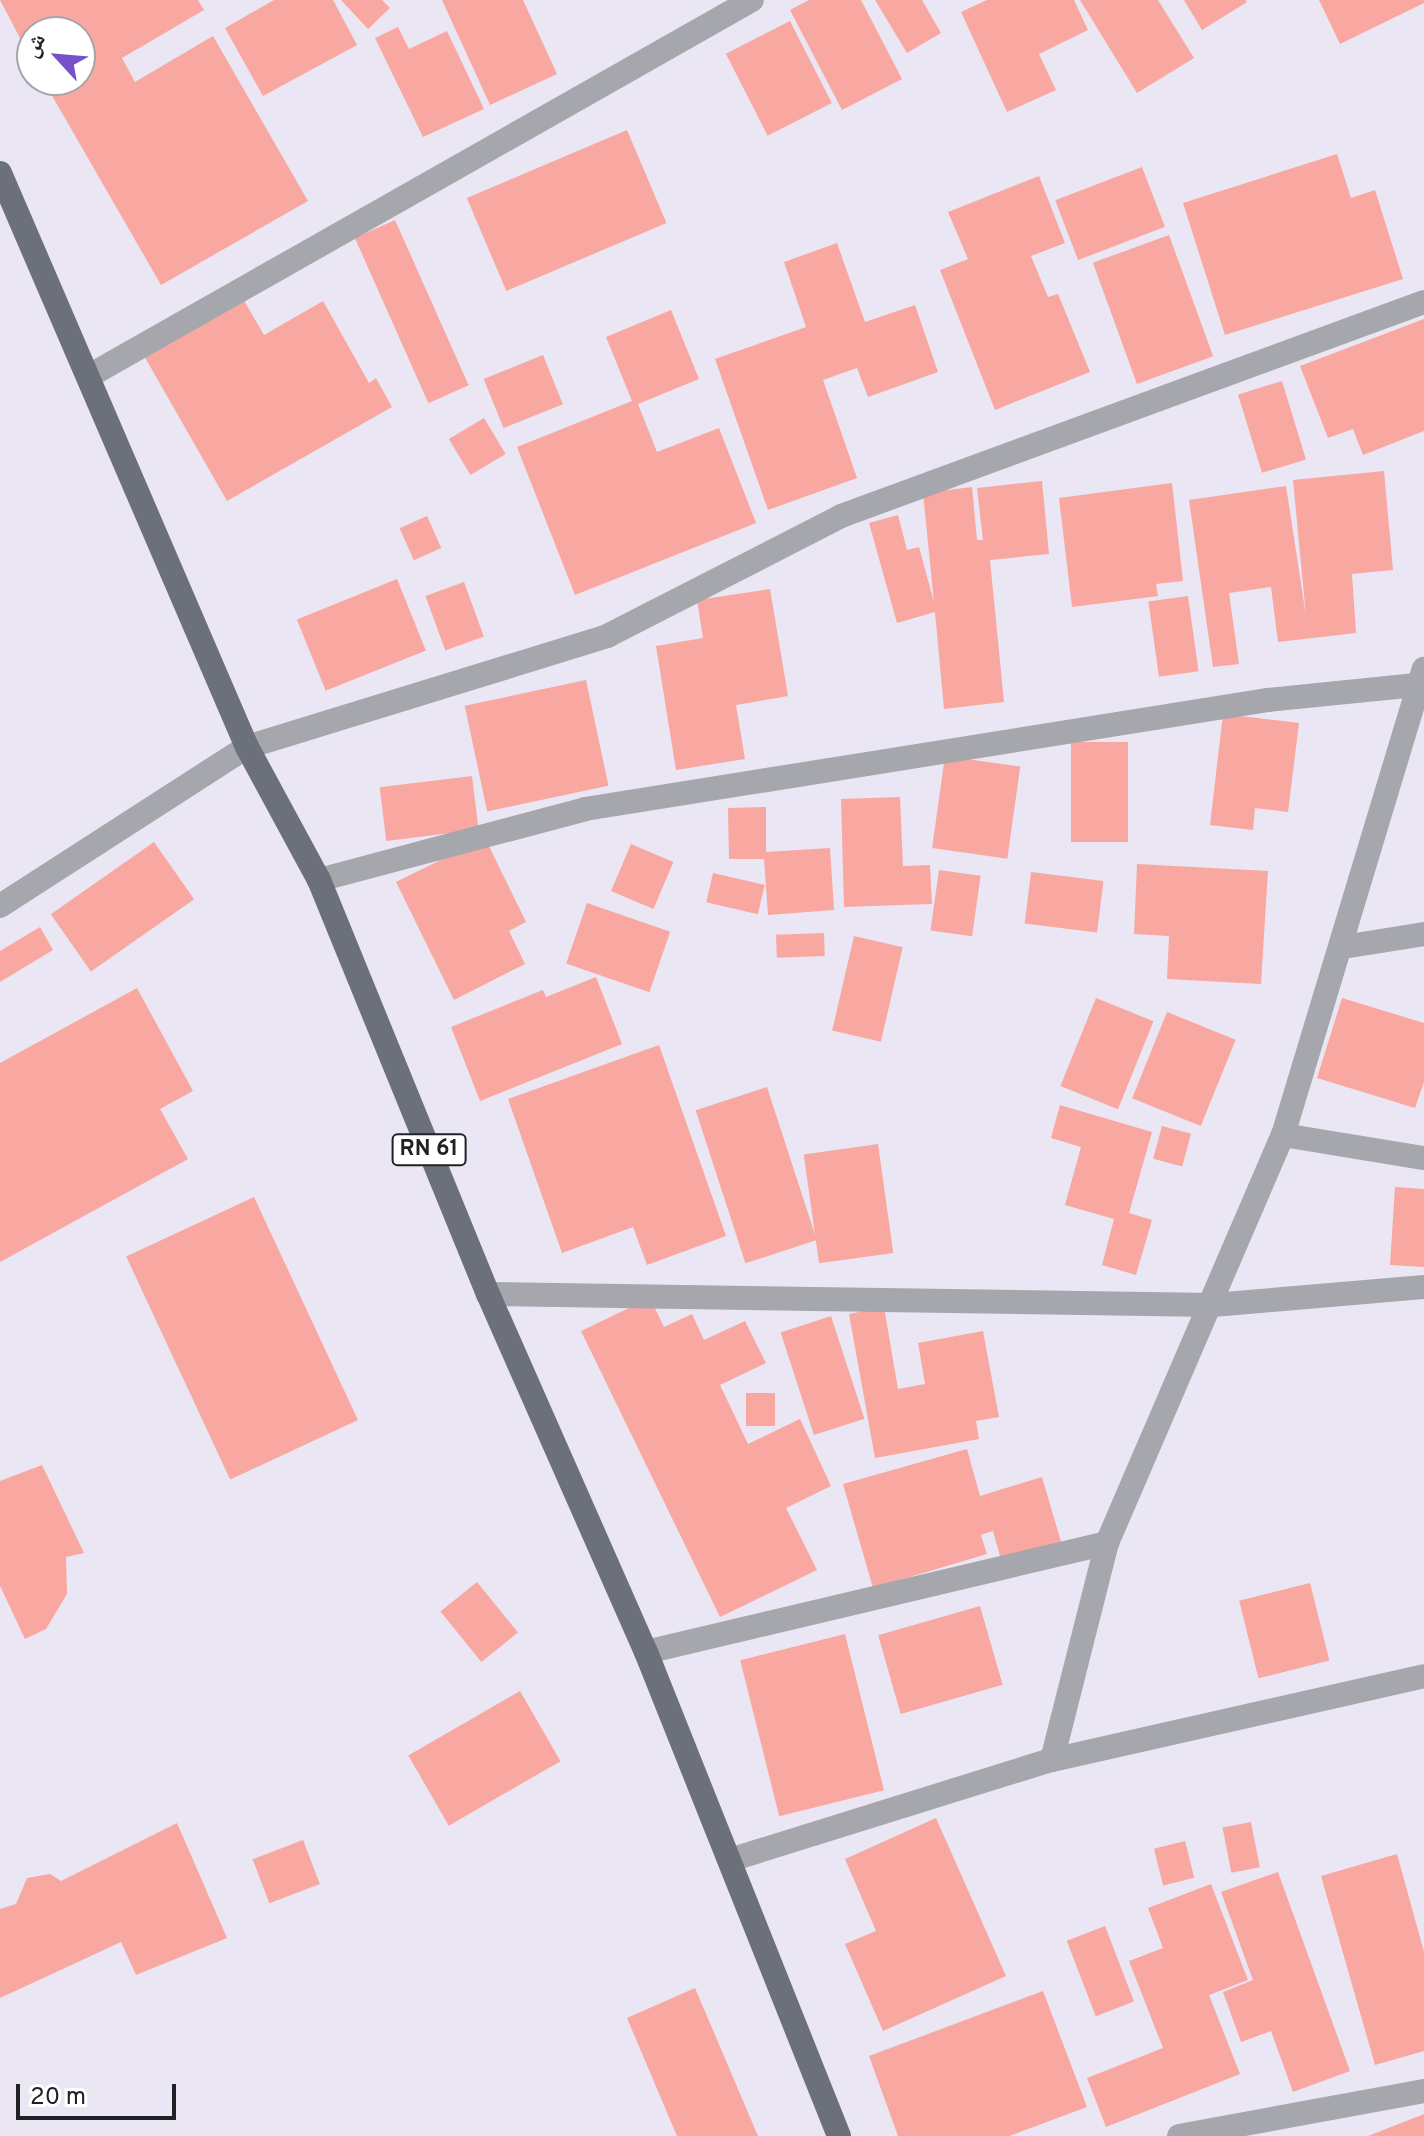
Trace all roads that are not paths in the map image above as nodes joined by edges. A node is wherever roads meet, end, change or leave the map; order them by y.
1 (752, 0) edge
2 (0, 173) edge
3 (1424, 302) edge
4 (89, 376) junction
5 (1420, 677) edge
6 (247, 747) junction
7 (319, 880) junction
8 (0, 906) edge
9 (1424, 934) edge
10 (1343, 947) junction
11 (1283, 1135) junction
12 (1424, 1158) edge
13 (1424, 1287) edge
14 (488, 1294) junction
15 (1213, 1305) junction
16 (1107, 1543) junction
17 (646, 1652) junction
18 (1424, 1676) edge
19 (1052, 1760) junction
20 (730, 1860) junction
21 (1424, 2091) edge
22 (839, 2136) edge
23 (1179, 2136) edge

1 - 4 street
2 - 4 main road, RN 61
3 - 6 street
4 - 6 main road, RN 61
5 - 7 street
5 - 10 street
6 - 7 main road, RN 61
6 - 8 street
7 - 14 main road, RN 61
9 - 10 street
10 - 11 street
11 - 12 street
11 - 15 street
13 - 15 street
14 - 15 street
14 - 17 main road, RN 61
15 - 16 street
16 - 17 street
16 - 19 street
17 - 20 main road, RN 61
18 - 19 street
19 - 20 street
20 - 22 main road, RN 61
21 - 23 street

